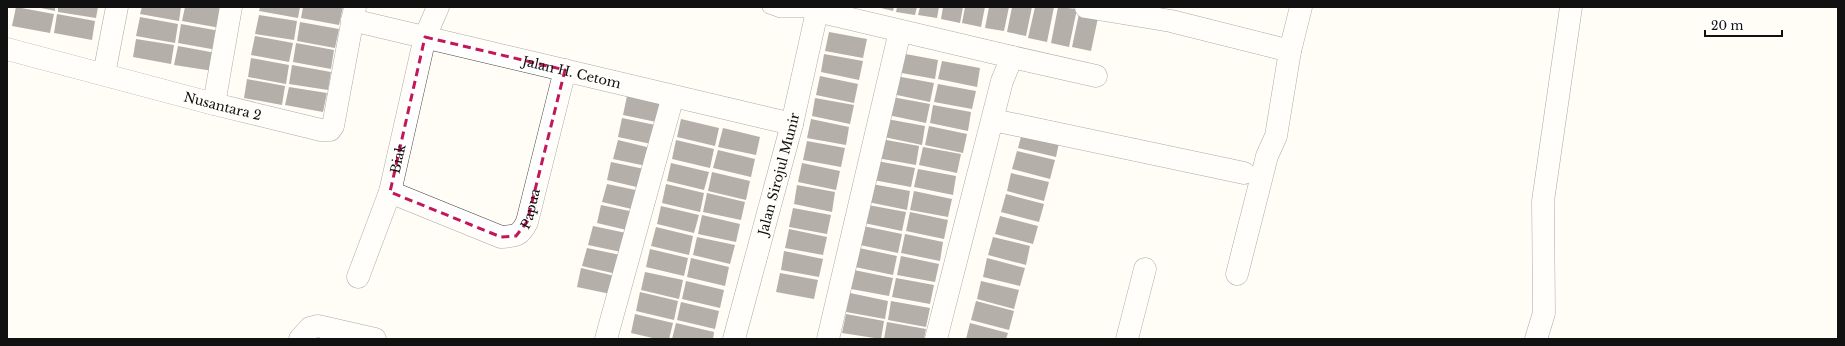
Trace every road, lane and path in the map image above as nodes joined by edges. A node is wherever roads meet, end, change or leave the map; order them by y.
1 (117, 7) edge
2 (231, 7) edge
3 (438, 7) edge
4 (768, 7) edge
5 (1086, 7) edge
6 (1301, 7) edge
7 (1571, 7) edge
8 (818, 9) edge
9 (353, 14) edge
10 (900, 32) junction
11 (425, 37) junction
12 (7, 49) edge
13 (1290, 51) junction
14 (1012, 57) junction
15 (565, 70) junction
16 (104, 74) junction
17 (1096, 76) dead end
18 (674, 96) junction
19 (214, 104) junction
20 (993, 120) junction
21 (792, 124) junction
22 (1244, 173) dead end
23 (390, 192) junction
24 (1145, 269) dead end
25 (1237, 274) dead end
26 (358, 277) dead end
27 (305, 334) edge
28 (372, 339) edge
29 (606, 339) edge
30 (734, 339) edge
31 (828, 339) edge
32 (936, 339) edge
33 (1127, 339) edge
34 (1536, 339) edge

1 - 16 street
2 - 19 street
3 - 11 street, Biak
4 - 8 lane
5 - 13 street
6 - 13 street
7 - 34 street
8 - 10 street
8 - 21 street, Jalan Sirojul Munir
9 - 11 street, Jalan H. Cetom
9 - 19 street, Nusantara 2
10 - 14 street
10 - 31 street
11 - 15 street, Jalan H. Cetom
11 - 23 street, Biak
12 - 16 street, Nusantara 2
13 - 25 street
14 - 17 street
14 - 20 street
15 - 18 street, Jalan H. Cetom
15 - 23 street, Papua
16 - 19 street, Nusantara 2
18 - 21 street, Jalan H. Cetom
18 - 29 street
20 - 22 street
20 - 32 street
21 - 30 street, Jalan Sirojul Munir
23 - 26 street, Biak
24 - 33 street
27 - 28 street

